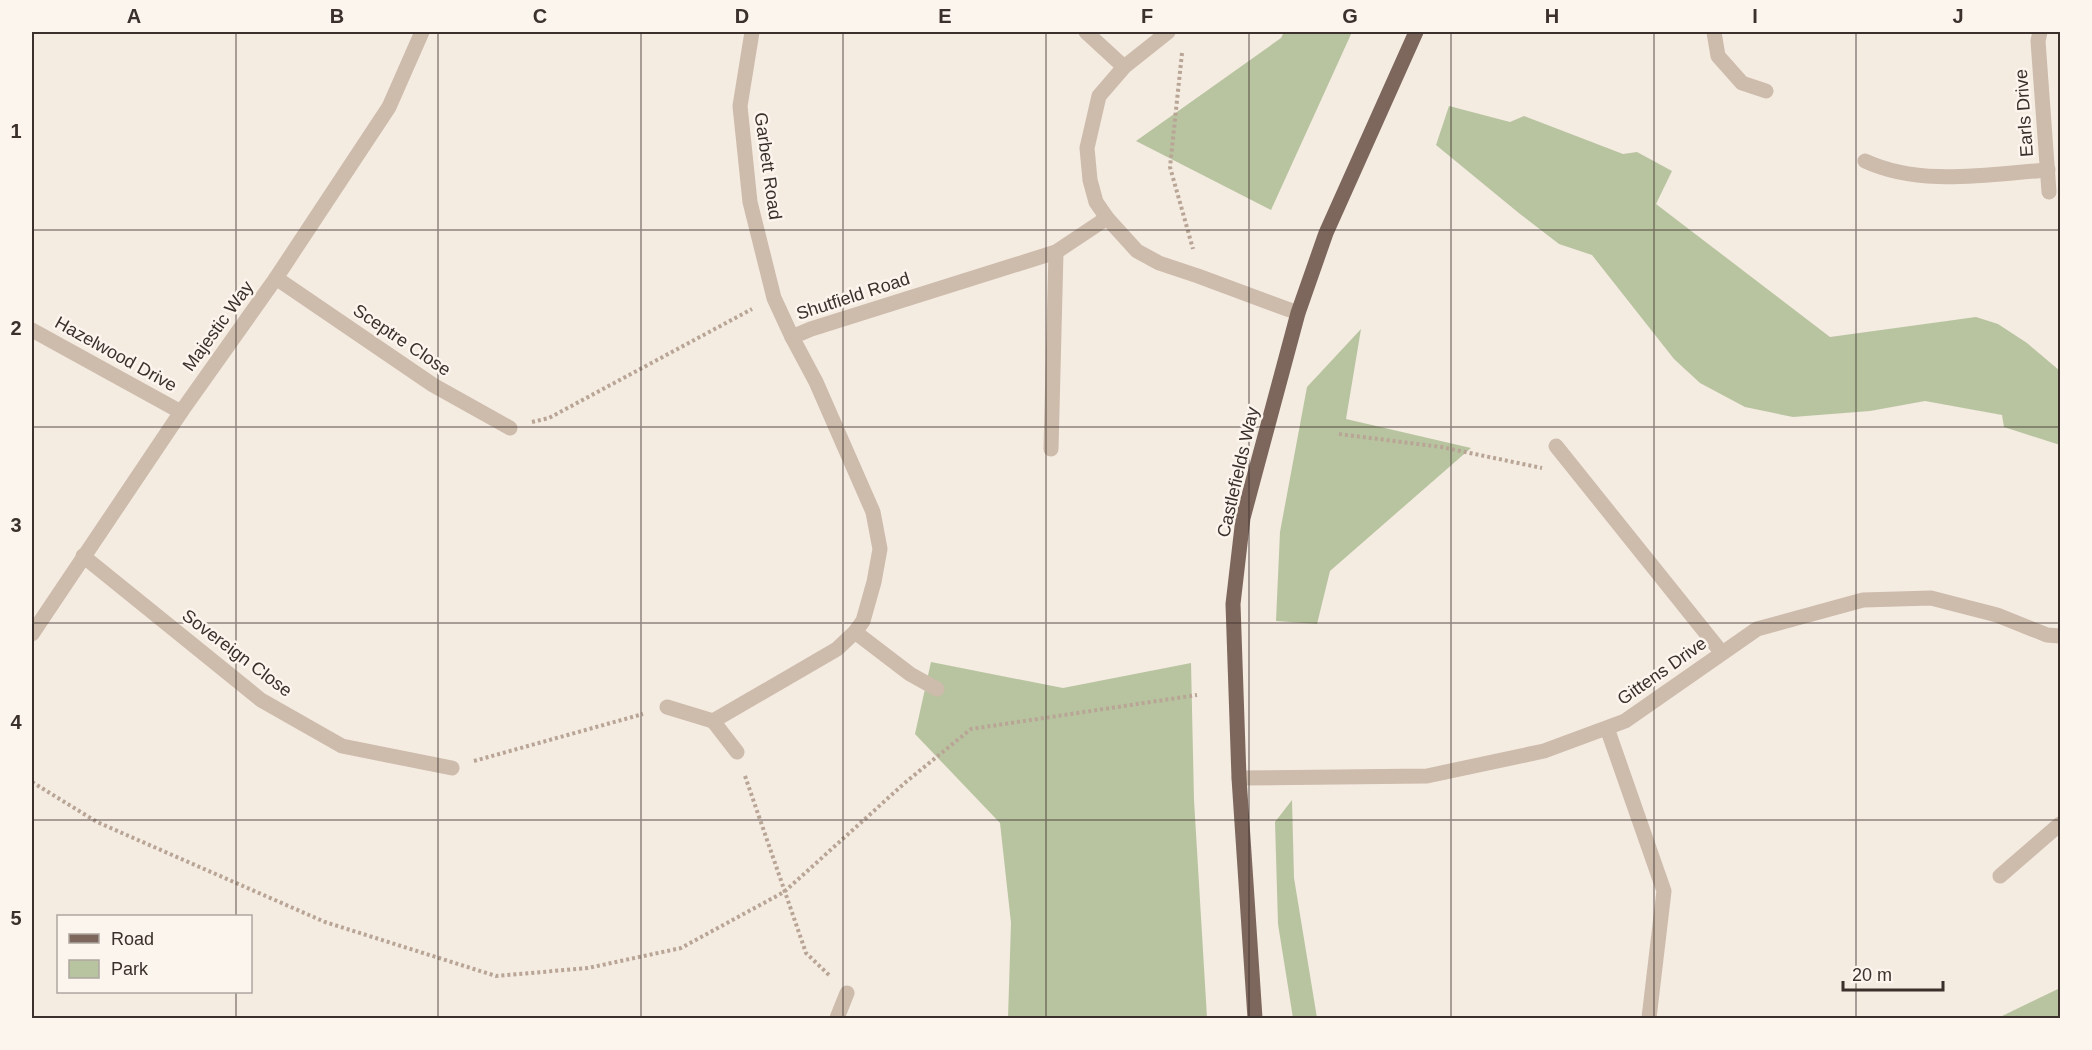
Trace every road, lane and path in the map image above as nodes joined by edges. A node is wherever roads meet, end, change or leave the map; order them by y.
1 (422, 32) edge
2 (752, 32) edge
3 (1086, 32) edge
4 (1168, 32) edge
5 (1416, 32) edge
6 (1714, 32) edge
7 (2040, 32) edge
8 (1183, 45) dead end
9 (1124, 67) junction
10 (1766, 91) dead end
11 (1865, 161) dead end
12 (2048, 170) junction
13 (2049, 192) dead end
14 (1107, 218) junction
15 (1056, 252) junction
16 (1194, 253) dead end
17 (276, 278) junction
18 (774, 298) junction
19 (1298, 313) junction
20 (32, 330) edge
21 (792, 338) junction
22 (181, 412) junction
23 (510, 428) joint
24 (1339, 434) dead end
25 (1556, 446) dead end
26 (1051, 449) dead end
27 (1570, 463) junction
28 (82, 556) junction
29 (855, 632) junction
30 (32, 634) edge
31 (2061, 636) edge
32 (1722, 653) junction
33 (937, 689) dead end
34 (1197, 695) dead end
35 (667, 707) joint
36 (713, 721) junction
37 (1606, 728) junction
38 (737, 752) joint
39 (452, 768) joint
40 (1239, 778) junction
41 (32, 782) edge
42 (2061, 824) edge
43 (2000, 876) dead end
44 (784, 892) junction
45 (847, 993) joint
46 (837, 1018) edge
47 (1255, 1018) edge
48 (1649, 1018) edge

1 - 17 street, Majestic Way
2 - 18 street, Garbett Road
3 - 9 street
4 - 9 street
5 - 19 main road, Castlefields Way
6 - 10 street
7 - 12 street, Earls Drive
8 - 16 path
9 - 14 street
11 - 12 street
12 - 13 street, Earls Drive
14 - 15 street, Shutfield Road
14 - 19 street
15 - 21 street, Shutfield Road
15 - 26 street
17 - 22 street, Majestic Way
17 - 23 street, Sceptre Close
18 - 21 street, Garbett Road
18 - 23 path
19 - 40 main road, Castlefields Way
20 - 22 street, Hazelwood Drive
21 - 29 street, Shutfield Road
22 - 28 street, Majestic Way
24 - 27 path
25 - 27 street
27 - 32 street
28 - 30 street, Majestic Way
28 - 39 street, Sovereign Close
29 - 33 street
29 - 36 street, Shutfield Road
31 - 32 street, Gittens Drive
32 - 37 street, Gittens Drive
34 - 44 path
35 - 36 street
35 - 39 path
36 - 38 street
37 - 40 street, Gittens Drive
37 - 48 street
38 - 44 path
40 - 47 main road, Castlefields Way
41 - 44 path
42 - 43 street
44 - 45 path
45 - 46 street

